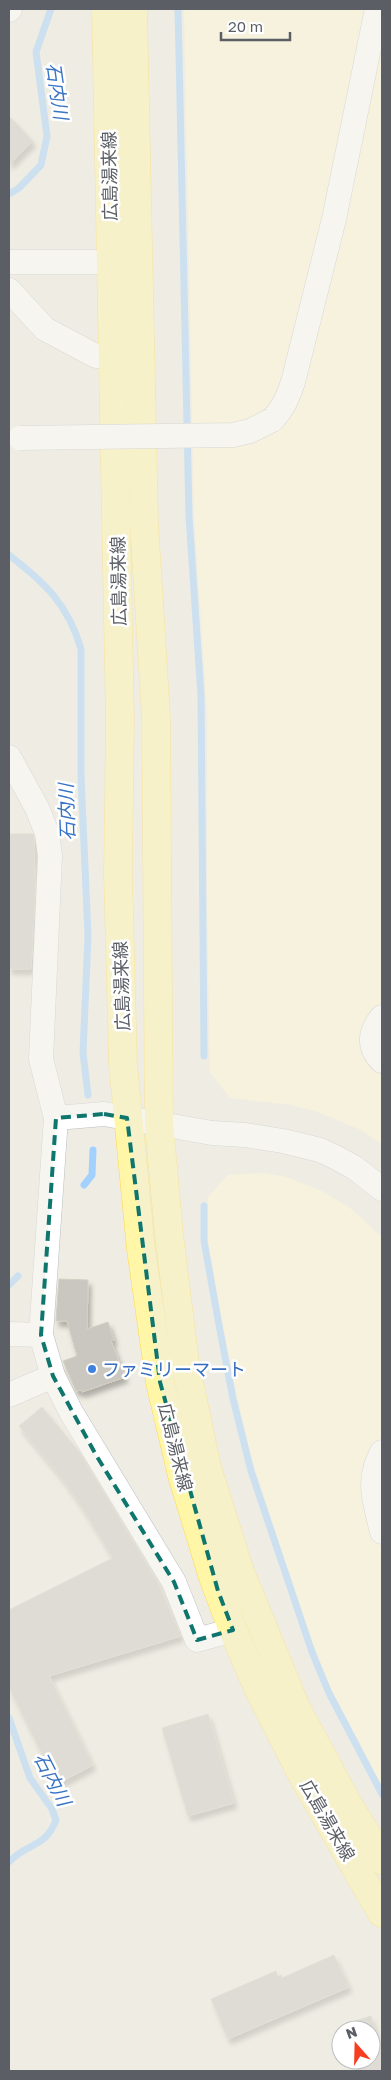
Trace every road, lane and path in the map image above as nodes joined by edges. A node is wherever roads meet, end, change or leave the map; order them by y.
1 (106, 9) edge
2 (133, 9) edge
3 (377, 9) edge
4 (110, 188) junction
5 (9, 262) edge
6 (94, 262) junction
7 (9, 290) edge
8 (96, 356) junction
9 (14, 437) edge
10 (119, 632) junction
11 (9, 757) edge
12 (382, 1017) edge
13 (382, 1061) edge
14 (56, 1118) junction
15 (127, 1118) junction
16 (159, 1124) junction
17 (382, 1189) edge
18 (9, 1334) edge
19 (41, 1335) junction
20 (53, 1376) junction
21 (9, 1395) edge
22 (382, 1452) edge
23 (382, 1532) edge
24 (233, 1630) junction
25 (382, 1860) edge
26 (382, 1913) edge

1 - 4 main road, 広島湯来線
2 - 16 main road, 広島湯来線
3 - 9 street, bridge
4 - 6 main road
4 - 10 main road, 広島湯来線
5 - 6 street
6 - 8 main road
7 - 8 street
8 - 10 main road
10 - 15 main road, 広島湯来線
11 - 14 street
12 - 13 street
14 - 15 street
14 - 19 street
15 - 16 street
15 - 24 main road, 広島湯来線
16 - 17 street
16 - 25 main road, 広島湯来線
18 - 19 street
19 - 20 street
20 - 21 street
20 - 24 street
22 - 23 street
24 - 26 main road, 広島湯来線

